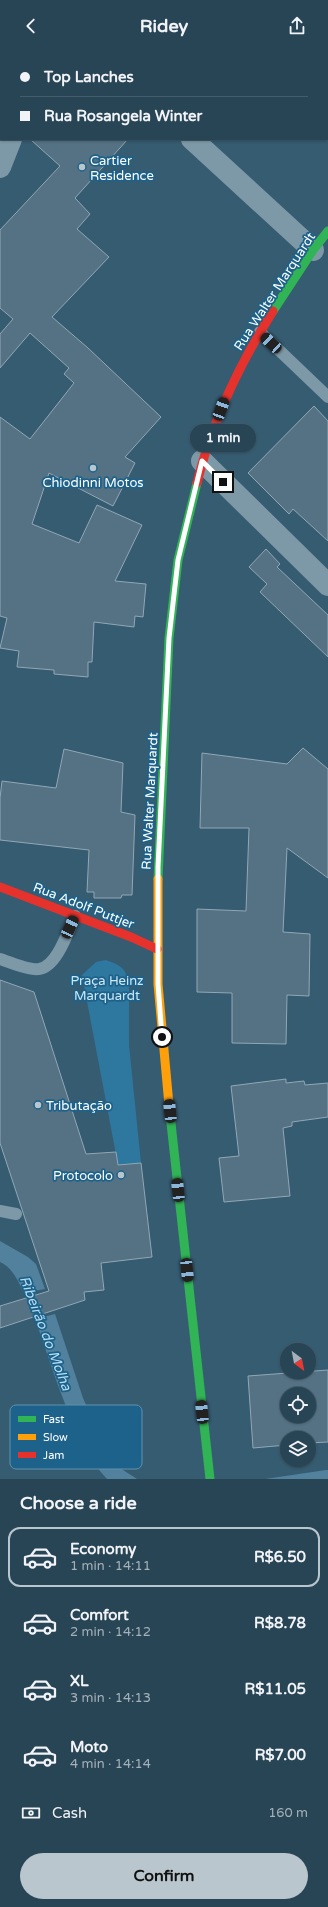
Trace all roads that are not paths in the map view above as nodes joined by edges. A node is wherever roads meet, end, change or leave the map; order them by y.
1 (11, 140) edge
2 (193, 140) edge
3 (0, 167) edge
4 (328, 231) edge
5 (313, 250) junction
6 (260, 332) junction
7 (328, 397) edge
8 (202, 461) junction
9 (328, 585) edge
10 (0, 887) edge
11 (75, 916) junction
12 (157, 949) junction
13 (0, 959) edge
14 (0, 1211) edge
15 (16, 1214) dead end
16 (209, 1477) edge

1 - 3 street
2 - 5 street
4 - 5 main road, Rua Walter Marquardt
5 - 6 main road, Rua Walter Marquardt
6 - 7 lane
6 - 8 main road, Rua Walter Marquardt
8 - 9 street
8 - 12 main road, Rua Walter Marquardt
10 - 11 main road, Rua Adolf Puttjer
11 - 12 main road, Rua Adolf Puttjer
11 - 13 lane
12 - 16 main road, Rua Walter Marquardt
14 - 15 lane

